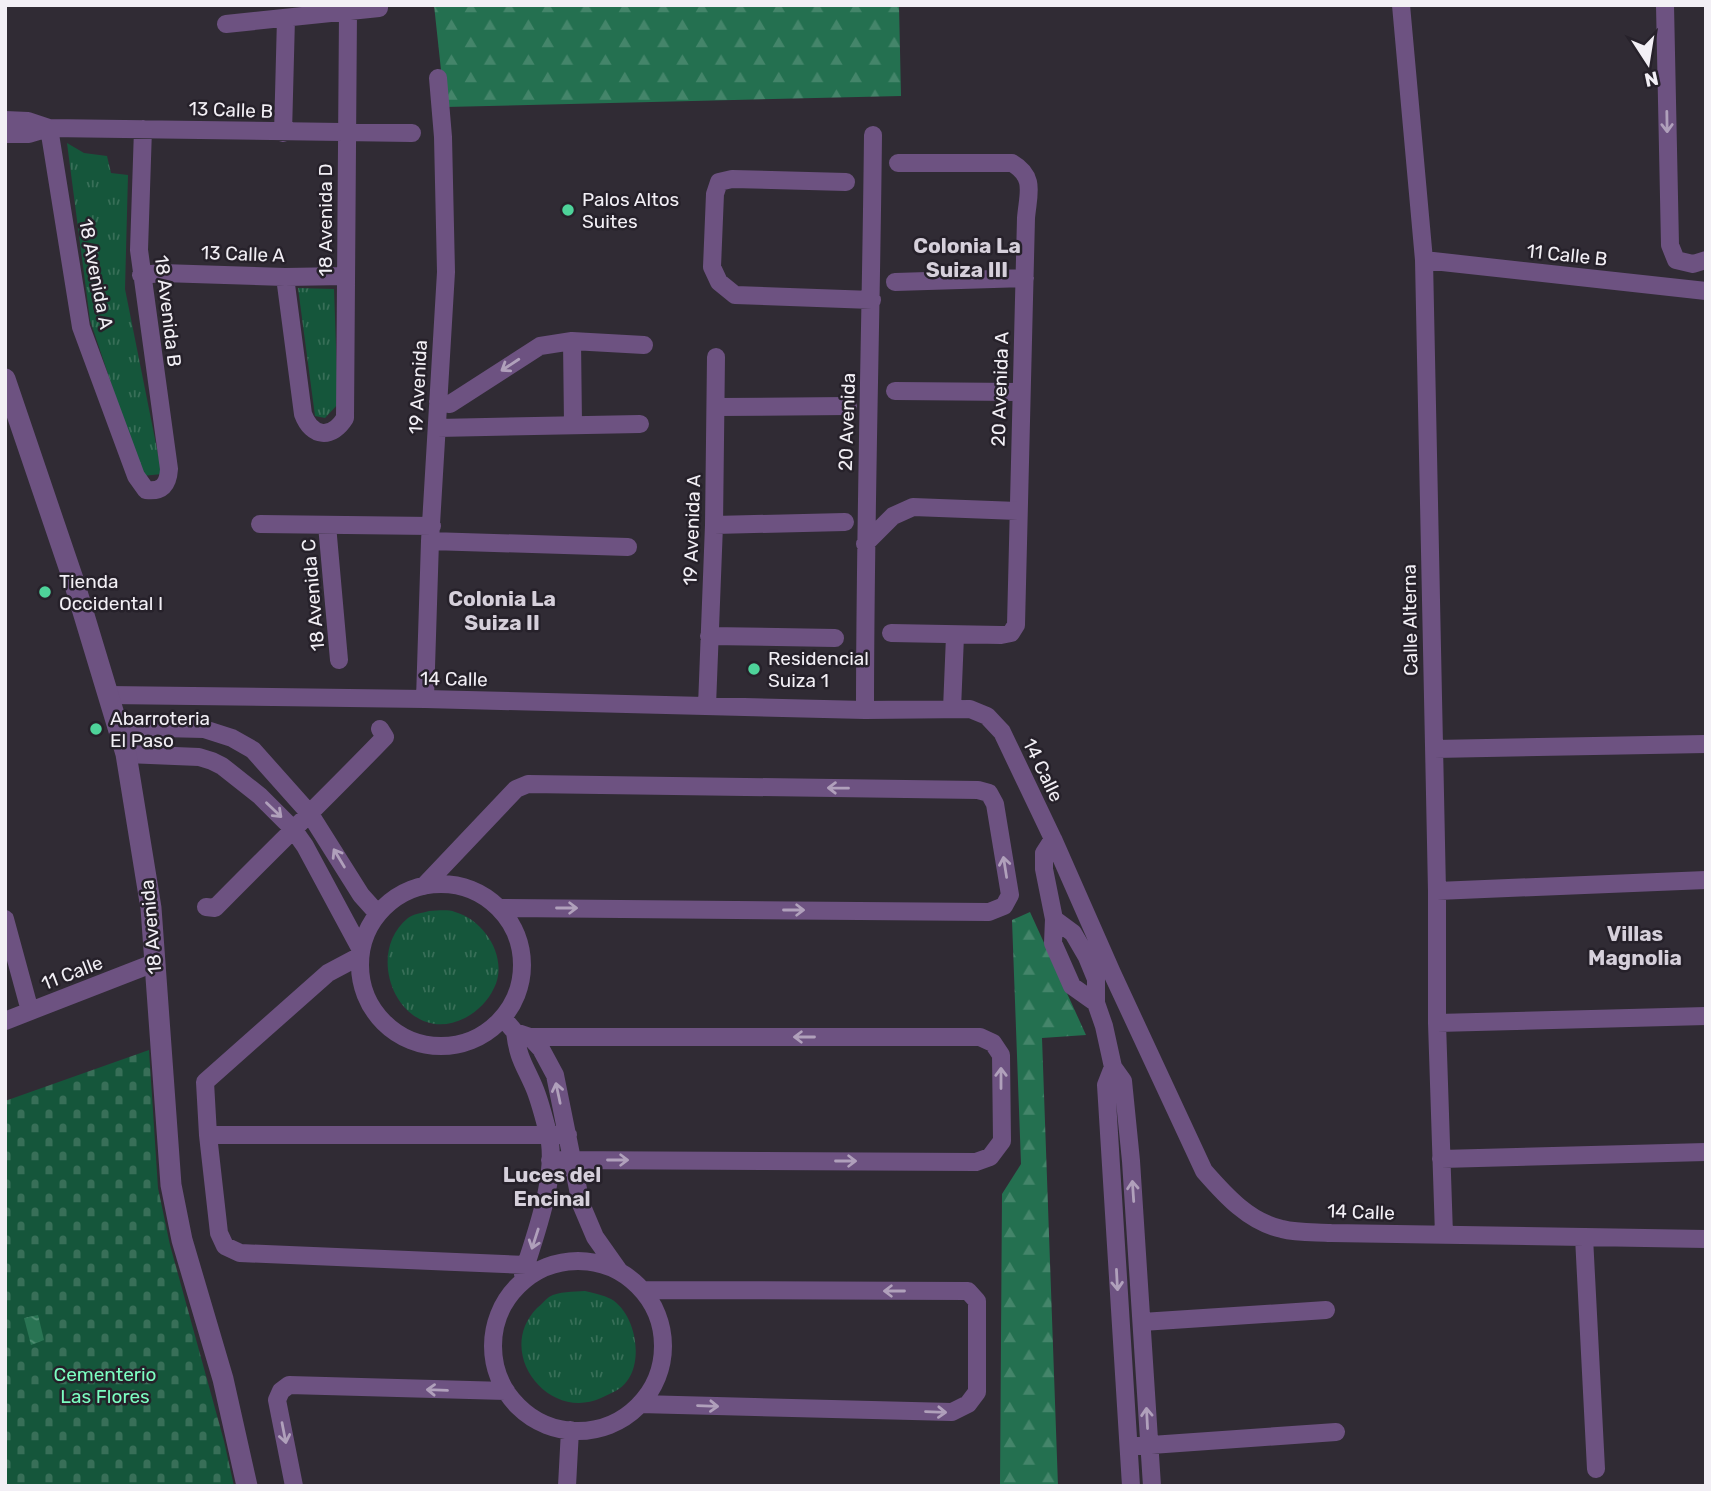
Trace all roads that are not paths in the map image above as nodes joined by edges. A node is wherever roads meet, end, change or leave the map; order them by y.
1 (1401, 5) edge
2 (1665, 5) edge
3 (379, 8) dead end
4 (348, 12) junction
5 (286, 18) junction
6 (226, 24) dead end
7 (438, 78) dead end
8 (5, 120) edge
9 (49, 128) junction
10 (143, 129) junction
11 (283, 133) junction
12 (412, 133) dead end
13 (5, 134) edge
14 (347, 134) junction
15 (873, 135) dead end
16 (898, 163) dead end
17 (846, 182) dead end
18 (1424, 260) junction
19 (1706, 260) edge
20 (141, 275) junction
21 (345, 276) junction
22 (285, 277) junction
23 (1025, 278) junction
24 (895, 282) dead end
25 (1706, 291) edge
26 (872, 299) junction
27 (572, 341) junction
28 (644, 345) dead end
29 (716, 357) dead end
30 (6, 381) edge
31 (895, 391) dead end
32 (1021, 392) junction
33 (438, 402) junction
34 (848, 406) dead end
35 (10, 407) edge
36 (717, 407) junction
37 (573, 424) junction
38 (640, 424) dead end
39 (437, 428) junction
40 (156, 491) joint
41 (1018, 511) junction
42 (845, 522) dead end
43 (260, 524) dead end
44 (327, 525) junction
45 (714, 526) junction
46 (431, 534) junction
47 (865, 544) junction
48 (628, 547) dead end
49 (891, 633) dead end
50 (709, 636) junction
51 (955, 636) junction
52 (835, 638) dead end
53 (340, 660) dead end
54 (108, 695) junction
55 (425, 699) junction
56 (707, 706) junction
57 (952, 709) junction
58 (865, 710) junction
59 (118, 727) junction
60 (204, 729) junction
61 (380, 729) dead end
62 (1706, 744) edge
63 (1434, 749) junction
64 (126, 754) junction
65 (199, 757) junction
66 (310, 814) junction
67 (293, 829) junction
68 (1053, 839) junction
69 (1706, 880) edge
70 (425, 886) junction
71 (1437, 891) junction
72 (206, 907) dead end
73 (499, 908) junction
74 (378, 914) junction
75 (5, 919) edge
76 (1054, 919) junction
77 (361, 953) junction
78 (154, 964) junction
79 (1096, 1003) junction
80 (30, 1011) junction
81 (1706, 1016) edge
82 (5, 1021) edge
83 (1437, 1023) junction
84 (516, 1029) junction
85 (1113, 1067) junction
86 (208, 1135) junction
87 (568, 1135) junction
88 (549, 1136) junction
89 (1706, 1152) edge
90 (1441, 1159) junction
91 (550, 1160) junction
92 (573, 1160) junction
93 (1131, 1161) junction
94 (1111, 1162) junction
95 (1444, 1235) junction
96 (1584, 1237) junction
97 (1706, 1239) edge
98 (526, 1265) junction
99 (619, 1271) junction
100 (521, 1283) junction
101 (643, 1290) junction
102 (1326, 1310) dead end
103 (1142, 1322) junction
104 (506, 1391) junction
105 (640, 1404) junction
106 (570, 1430) junction
107 (1336, 1432) dead end
108 (1148, 1446) junction
109 (1127, 1447) junction
110 (1595, 1469) dead end
111 (247, 1486) edge
112 (294, 1486) edge
113 (567, 1486) edge
114 (1131, 1486) edge
115 (1152, 1486) edge

1 - 18 street, Calle Alterna
2 -> 19 street
3 - 4 street
4 - 5 street
4 - 14 street, 18 Avenida D
5 - 6 street
5 - 11 street
7 - 33 street, 19 Avenida
8 - 9 street, 13 Calle B
9 - 10 street, 13 Calle B
9 - 13 street, 13 Calle B
9 - 40 street, 18 Avenida A
10 - 11 street, 13 Calle B
10 - 20 street, 18 Avenida B
11 - 14 street, 13 Calle B
12 - 14 street, 13 Calle B
14 - 21 street, 18 Avenida D
15 - 26 street, 20 Avenida
16 - 23 street, 20 Avenida A
17 - 26 street
18 - 25 street, 11 Calle B
18 - 63 street, Calle Alterna
20 - 22 street, 13 Calle A
20 - 40 street, 18 Avenida B
21 - 22 street, 13 Calle A
21 - 22 street, 18 Avenida D
23 - 24 street
23 - 32 street, 20 Avenida A
26 - 47 street, 20 Avenida
27 - 28 street
27 -> 33 street
27 - 37 street
29 - 36 street, 19 Avenida A
30 - 35 street, 18 Avenida
31 - 32 street
32 - 41 street, 20 Avenida A
33 - 39 street, 19 Avenida
34 - 36 street
35 - 54 street, 18 Avenida
36 - 45 street, 19 Avenida A
37 - 38 street
37 - 39 street
39 - 46 street, 19 Avenida
41 - 47 street
41 - 51 street, 20 Avenida A
42 - 45 street
43 - 44 street
44 - 46 street
44 - 53 street, 18 Avenida C
45 - 50 street, 19 Avenida A
46 - 48 street
46 - 55 street, 19 Avenida
47 - 58 street, 20 Avenida
49 - 51 street
50 - 52 street
50 - 56 street, 19 Avenida A
51 - 57 street
54 - 55 street, 14 Calle
54 - 59 street, 18 Avenida
55 - 56 street, 14 Calle
56 - 58 street, 14 Calle
57 - 58 street, 14 Calle
57 - 68 street, 14 Calle
59 - 60 street
59 - 64 street, 18 Avenida
60 - 65 street
60 - 66 street
61 - 66 street
62 - 63 street
63 - 71 street, Calle Alterna
64 - 65 street
64 - 78 street, 18 Avenida
65 -> 67 street
66 - 67 street
74 -> 66 street
67 - 72 street
67 - 77 street
68 - 76 street
68 - 95 street, 14 Calle
69 - 71 street
70 - 73 street
73 -> 70 street
70 - 74 street
71 - 83 street, Calle Alterna
73 - 84 street
74 - 77 street
75 - 80 street
76 - 79 street
76 - 79 street
77 - 84 street
77 - 86 street
78 - 80 street, 11 Calle
78 - 111 street, 18 Avenida
79 - 85 street
80 - 82 street, 11 Calle
81 - 83 street
83 - 90 street, Calle Alterna
87 -> 84 street
84 - 88 street
92 -> 84 street
85 - 93 street
85 - 94 street
86 - 88 street
86 - 98 street
87 - 88 street
87 - 92 street
88 - 91 street
89 - 90 street
90 - 95 street, Calle Alterna
91 - 92 street
91 -> 98 street
92 - 99 street
93 - 94 street
103 -> 93 street
94 -> 109 street
95 - 96 street, 14 Calle
96 - 97 street, 14 Calle
96 - 110 street
98 - 100 street
99 - 100 street
99 - 101 street
100 - 104 street
101 - 105 street
105 -> 101 street
102 - 103 street
108 -> 103 street
104 - 106 street
104 -> 112 street
105 - 106 street
106 - 113 street
107 - 108 street
108 - 109 street
108 - 115 street
109 - 114 street

